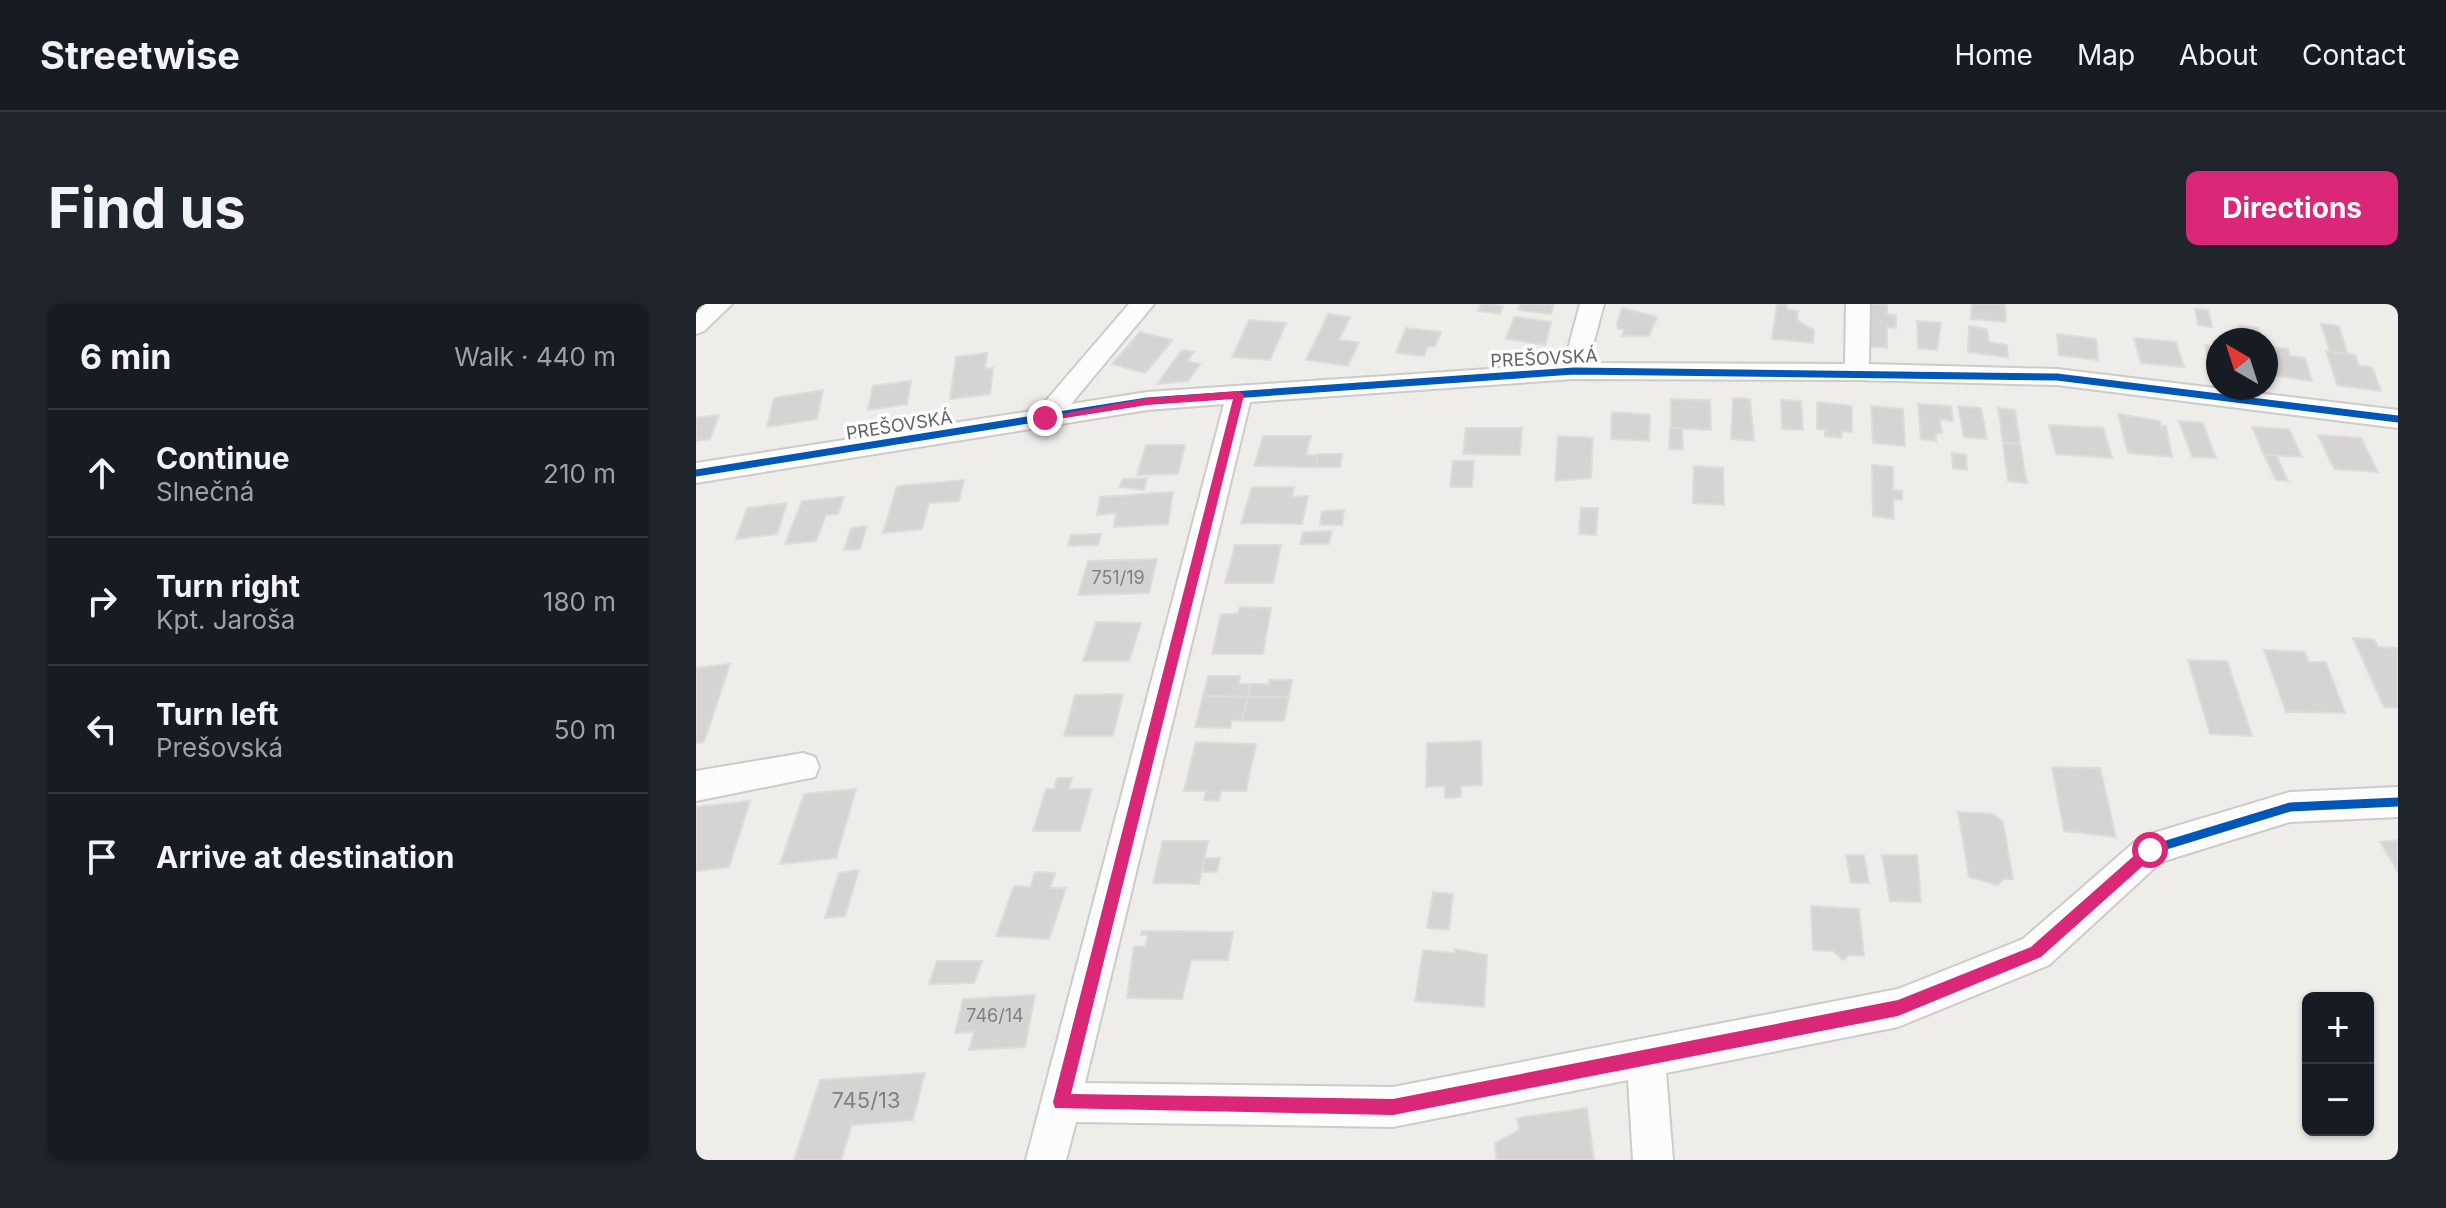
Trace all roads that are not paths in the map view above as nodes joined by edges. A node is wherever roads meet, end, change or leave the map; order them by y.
1 (720, 304) edge
2 (1142, 304) edge
3 (1592, 304) edge
4 (1858, 304) edge
5 (696, 326) edge
6 (1574, 371) junction
7 (1857, 372) junction
8 (1239, 395) junction
9 (1045, 418) junction
10 (2398, 419) edge
11 (696, 473) edge
12 (803, 767) dead end
13 (696, 786) edge
14 (2398, 802) edge
15 (1646, 1058) junction
16 (1061, 1102) junction
17 (1046, 1160) edge
18 (1653, 1160) edge

1 - 5 street
2 - 9 street
3 - 6 street
4 - 7 street
6 - 7 street, PREŠOVSKÁ
6 - 8 street, PREŠOVSKÁ
7 - 10 street, PREŠOVSKÁ
8 - 9 street, PREŠOVSKÁ
8 - 16 street
9 - 11 street, PREŠOVSKÁ
12 - 13 street
14 - 15 street
15 - 16 street
15 - 18 street
16 - 17 street

